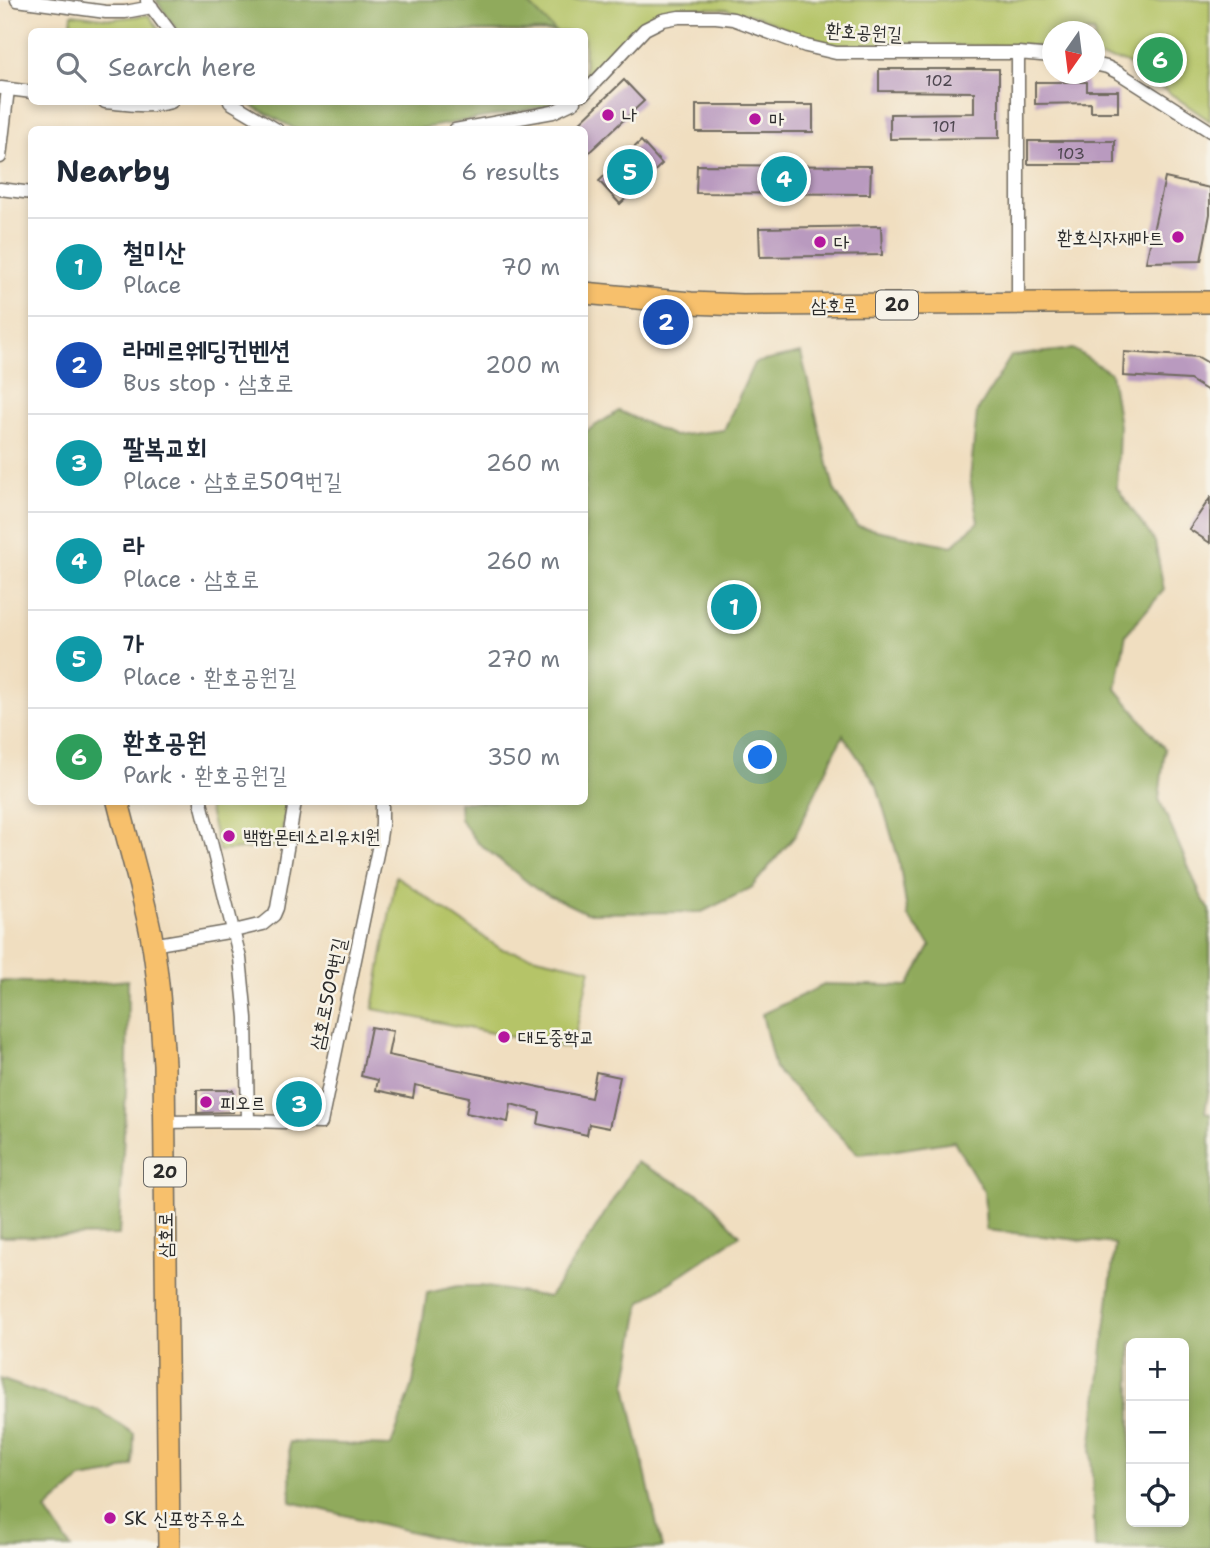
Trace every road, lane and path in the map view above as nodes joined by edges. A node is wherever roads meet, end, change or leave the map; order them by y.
1 (17, 0) edge
2 (149, 4) edge
3 (167, 28) edge
4 (1018, 53) junction
5 (1042, 55) edge
6 (1105, 67) edge
7 (4, 89) edge
8 (588, 90) edge
9 (28, 92) edge
10 (133, 105) edge
11 (160, 105) edge
12 (235, 105) edge
13 (568, 105) edge
14 (267, 126) edge
15 (477, 126) edge
16 (1210, 131) edge
17 (0, 157) edge
18 (0, 189) edge
19 (28, 192) edge
20 (588, 293) edge
21 (1210, 302) edge
22 (1017, 304) junction
23 (119, 805) edge
24 (202, 805) edge
25 (295, 805) edge
26 (382, 805) edge
27 (234, 931) junction
28 (152, 944) junction
29 (248, 1121) junction
30 (164, 1122) junction
31 (169, 1548) edge

1 - 2 street
2 - 3 street
4 - 5 street, 환호공원길
4 - 8 street, 환호공원길
4 - 22 street
6 - 16 street
7 - 9 street
7 - 17 street
10 - 11 street
12 - 14 street
13 - 15 street
18 - 19 street
20 - 22 main road, 삼호로 / 20
21 - 22 main road, 삼호로 / 20
23 - 28 main road, 삼호로 / 20
24 - 27 street
25 - 27 street
26 - 29 street, 삼호로509번길
27 - 28 street
27 - 29 street
28 - 30 main road, 삼호로 / 20
29 - 30 street, 삼호로509번길
30 - 31 main road, 삼호로 / 20

